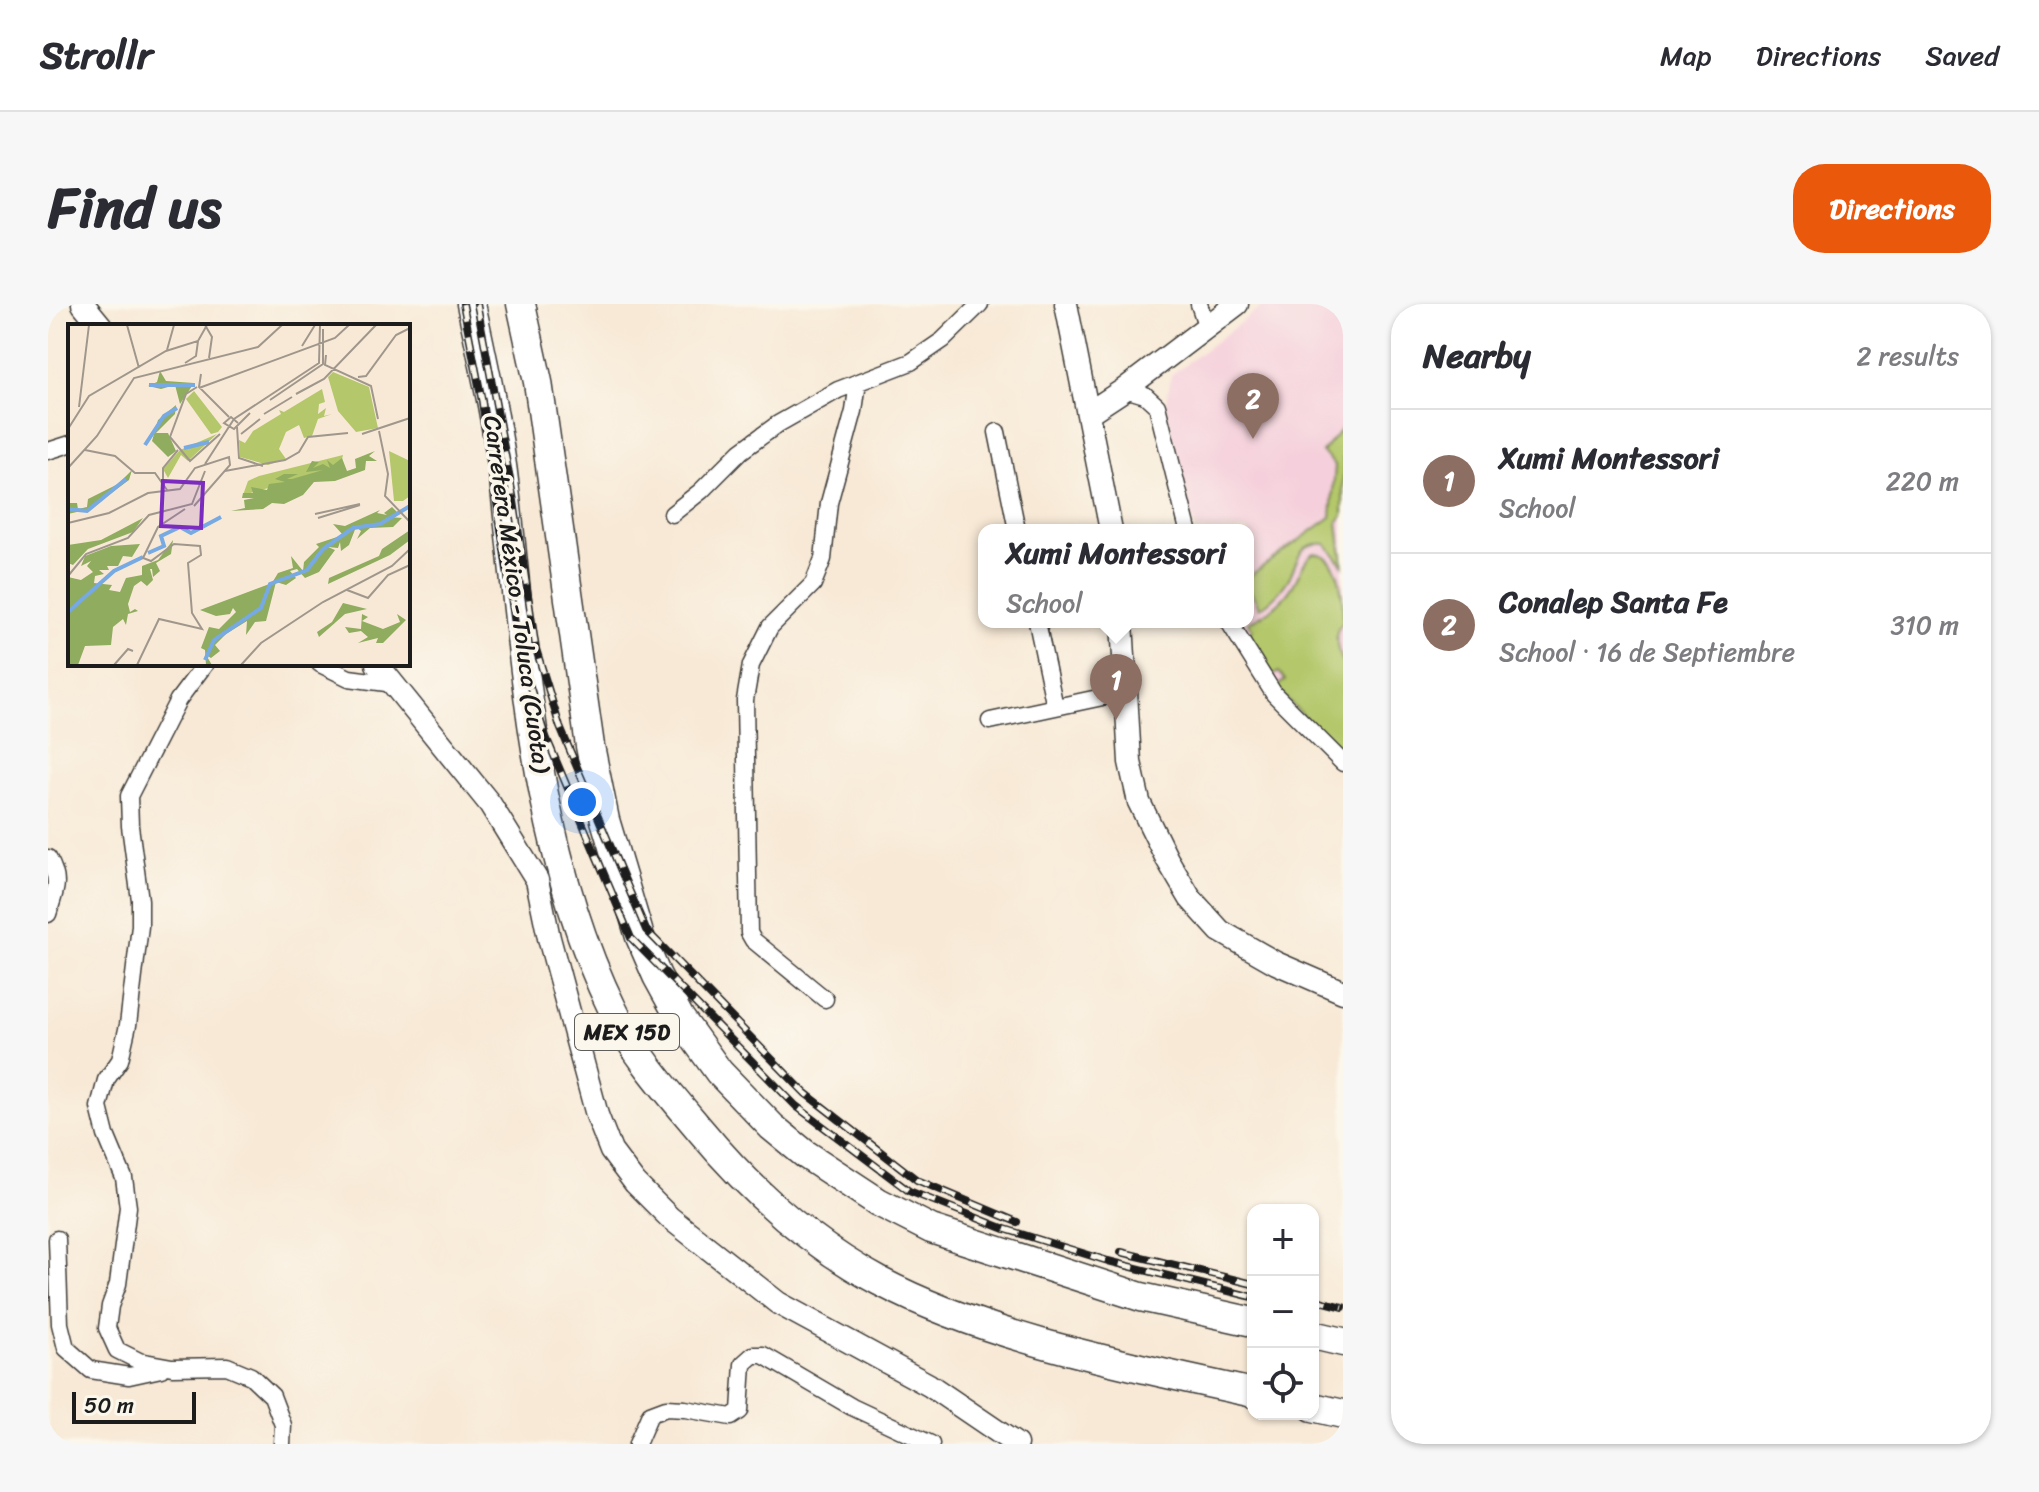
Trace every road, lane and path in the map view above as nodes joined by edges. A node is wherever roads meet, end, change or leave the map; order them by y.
1 (83, 304) edge
2 (471, 304) edge
3 (521, 304) edge
4 (980, 304) edge
5 (1066, 304) edge
6 (1199, 304) edge
7 (1237, 304) edge
8 (99, 324) edge
9 (1207, 328) junction
10 (858, 382) junction
11 (1125, 389) junction
12 (1090, 412) junction
13 (997, 432) dead end
14 (68, 445) edge
15 (48, 451) edge
16 (672, 514) dead end
17 (1016, 524) edge
18 (1110, 524) edge
19 (1186, 524) edge
20 (1038, 628) edge
21 (1122, 628) edge
22 (1233, 628) edge
23 (204, 666) edge
24 (324, 666) edge
25 (379, 666) edge
26 (394, 684) junction
27 (1126, 692) junction
28 (1055, 707) junction
29 (990, 721) dead end
30 (1343, 763) edge
31 (48, 858) edge
32 (48, 914) edge
33 (1343, 992) edge
34 (825, 999) dead end
35 (57, 1239) dead end
36 (1247, 1321) edge
37 (1319, 1336) edge
38 (1343, 1342) edge
39 (172, 1367) junction
40 (1247, 1392) edge
41 (1319, 1408) edge
42 (1343, 1414) edge
43 (282, 1444) edge
44 (637, 1444) edge
45 (931, 1444) edge
46 (1016, 1444) edge

1 - 8 street
2 - 40 highway, Carretera México - Toluca (Cuota) / MEX 15D
3 - 36 highway, Carretera México - Toluca (Cuota) / MEX 15D
4 - 10 street
5 - 12 street
6 - 9 street
7 - 9 street
9 - 11 street
10 - 16 street
10 - 34 street
11 - 12 street
11 - 19 street
12 - 18 street
13 - 17 street
14 - 15 street
20 - 28 street
21 - 27 street
22 - 30 street
23 - 39 street
24 - 26 street
25 - 26 street
26 - 46 street
27 - 28 street
27 - 33 street
28 - 29 street
31 - 32 street
35 - 39 street
37 - 38 highway
39 - 43 street
41 - 42 highway
44 - 45 street

